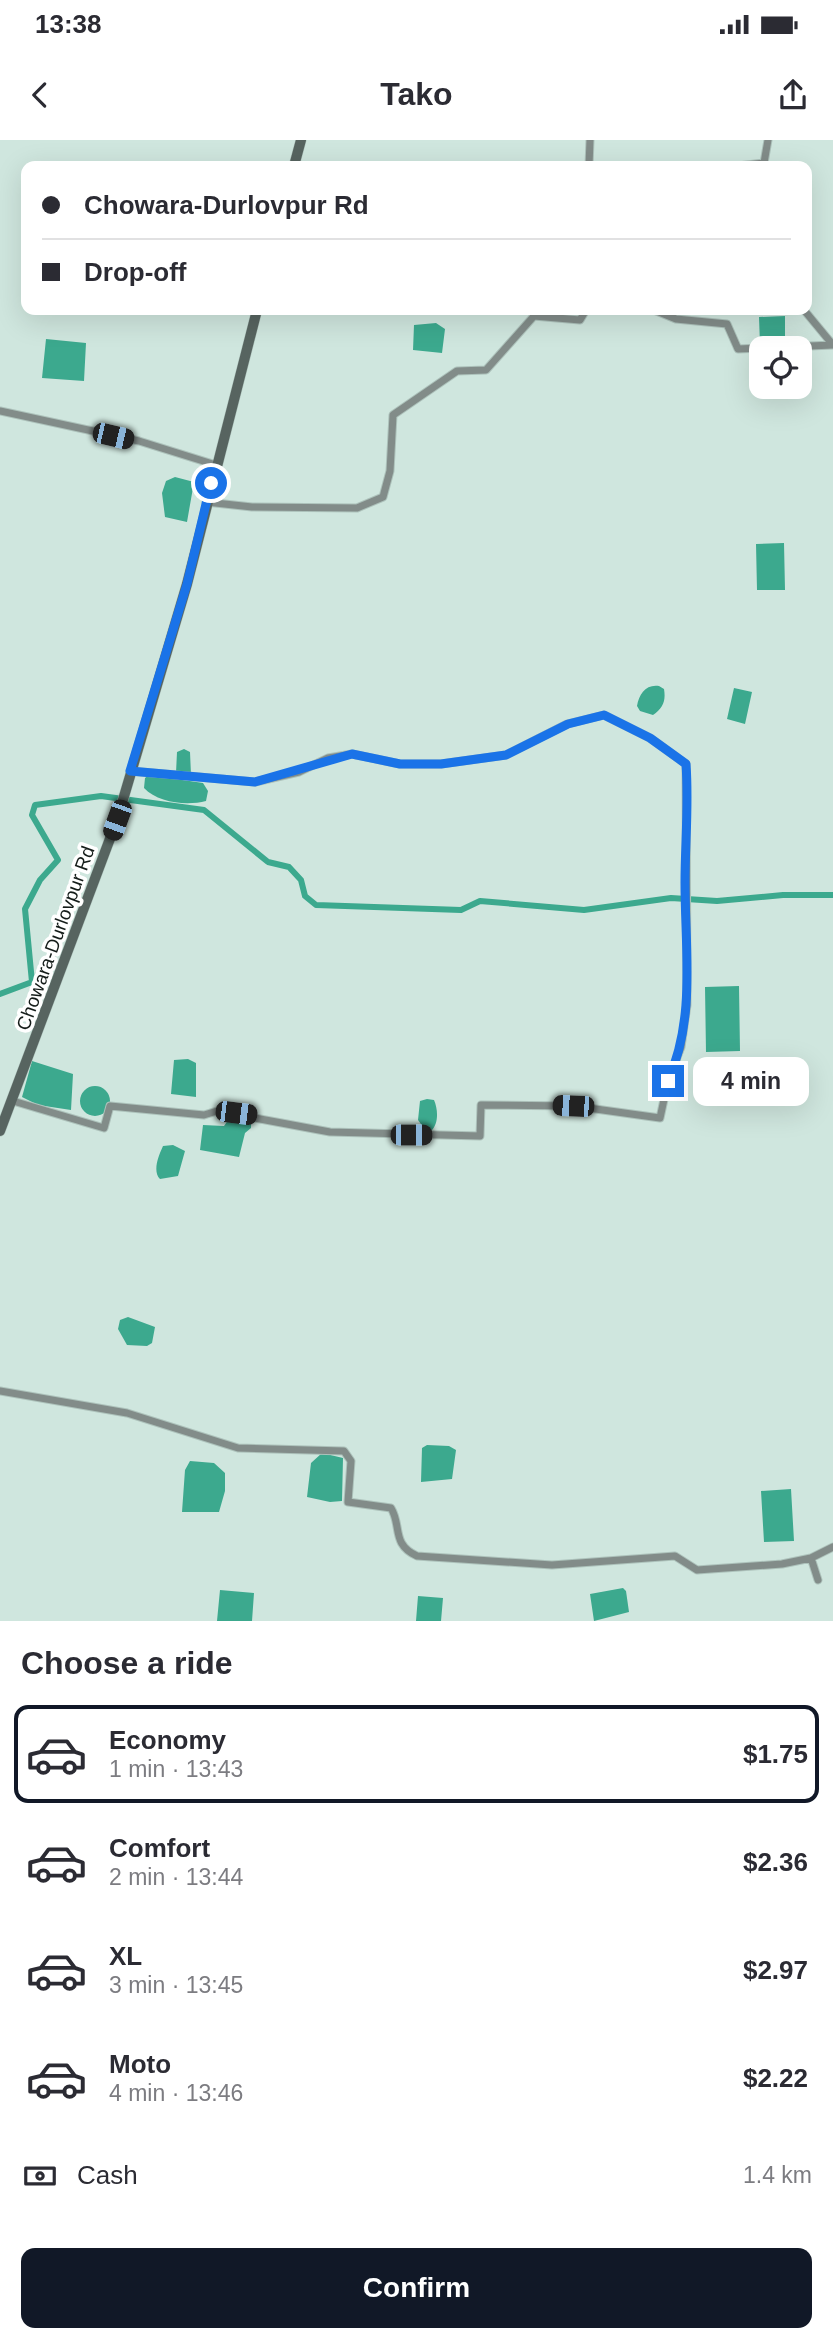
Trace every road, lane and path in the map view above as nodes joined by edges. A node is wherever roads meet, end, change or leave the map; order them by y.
1 (301, 140) edge
2 (590, 140) edge
3 (768, 140) edge
4 (295, 161) edge
5 (589, 161) edge
6 (764, 161) edge
7 (256, 315) edge
8 (583, 315) edge
9 (668, 315) edge
10 (807, 315) edge
11 (833, 345) edge
12 (812, 346) edge
13 (749, 349) edge
14 (0, 411) edge
15 (216, 465) junction
16 (206, 502) junction
17 (130, 771) junction
18 (13, 1101) junction
19 (0, 1131) edge
20 (0, 1391) edge
21 (833, 1548) edge
22 (811, 1558) junction
23 (818, 1580) dead end

1 - 4 street
2 - 5 street
3 - 6 street
7 - 15 street, Chowara-Durlovpur Rd
8 - 16 street
9 - 13 street
10 - 11 street
11 - 12 street
14 - 15 street
15 - 16 street, Chowara-Durlovpur Rd
16 - 17 street, Chowara-Durlovpur Rd
17 - 18 street, Chowara-Durlovpur Rd
17 - 18 street
18 - 19 street, Chowara-Durlovpur Rd
20 - 22 street
21 - 22 street
22 - 23 street

